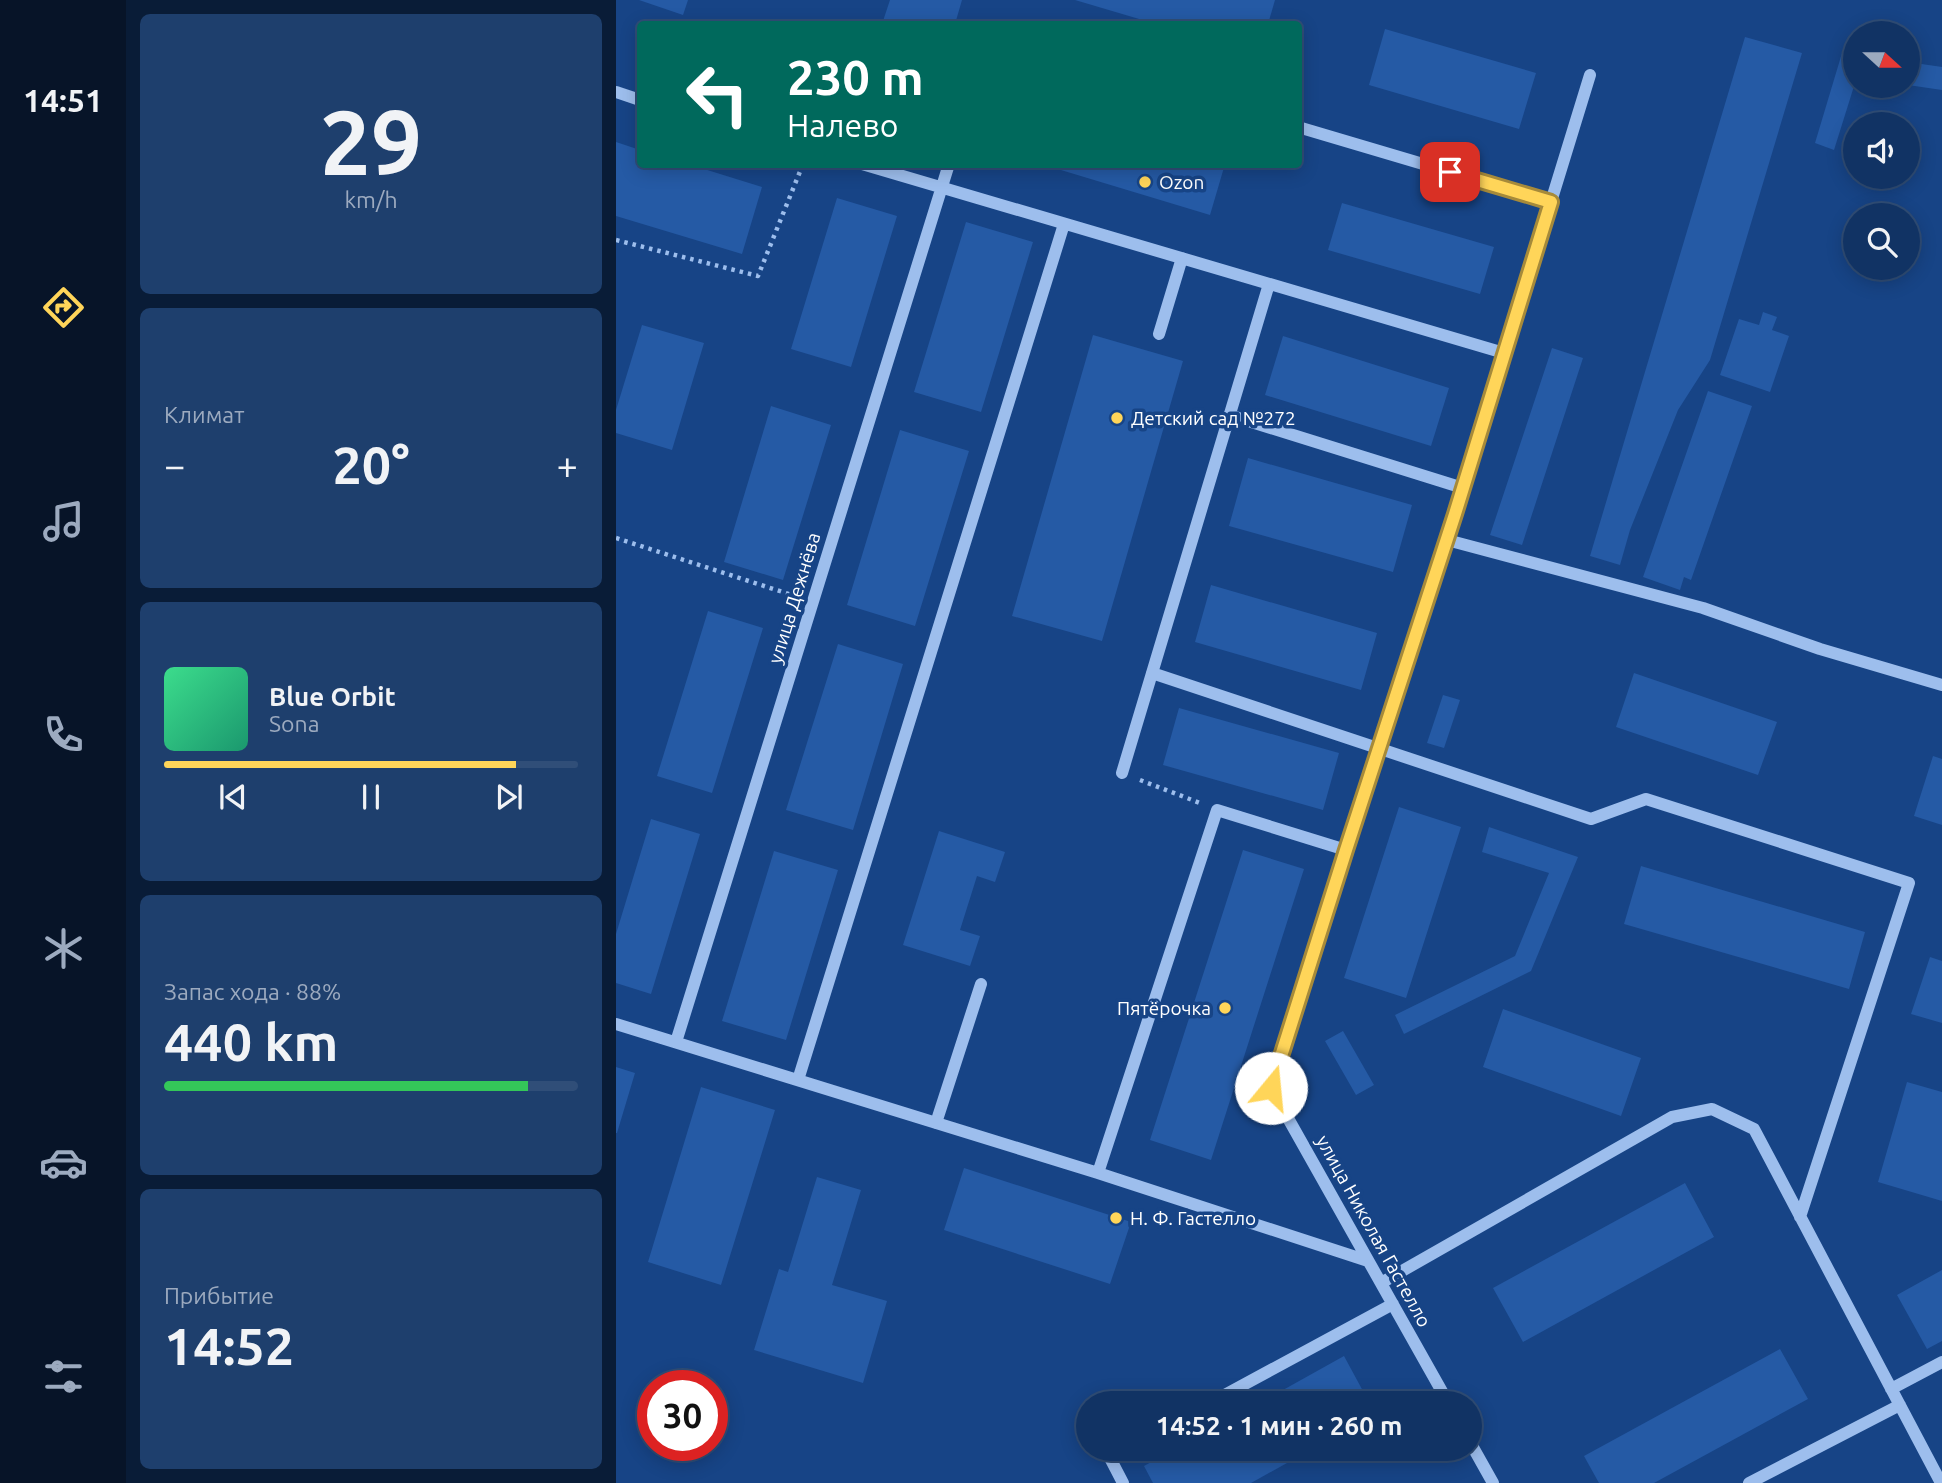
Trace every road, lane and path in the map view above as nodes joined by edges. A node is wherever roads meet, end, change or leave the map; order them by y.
1 (1590, 75) dead end
2 (616, 92) edge
3 (637, 99) edge
4 (1302, 128) edge
5 (801, 168) edge
6 (876, 168) edge
7 (947, 168) edge
8 (940, 187) junction
9 (1551, 202) junction
10 (1064, 224) junction
11 (616, 240) edge
12 (1182, 258) junction
13 (1269, 284) junction
14 (1159, 334) dead end
15 (1504, 353) junction
16 (1229, 415) junction
17 (1463, 488) junction
18 (616, 538) edge
19 (1447, 540) junction
20 (812, 602) junction
21 (1152, 673) junction
22 (1942, 685) edge
23 (1380, 748) junction
24 (1122, 773) joint
25 (1217, 810) junction
26 (1346, 850) junction
27 (981, 984) dead end
28 (616, 1024) edge
29 (676, 1042) junction
30 (798, 1080) junction
31 (936, 1123) junction
32 (1098, 1173) junction
33 (1800, 1217) junction
34 (1368, 1261) junction
35 (1381, 1283) junction
36 (1393, 1304) junction
37 (1942, 1362) edge
38 (1891, 1389) junction
39 (1232, 1391) edge
40 (1441, 1391) edge
41 (1900, 1405) junction
42 (1112, 1461) edge
43 (1481, 1461) edge
44 (1124, 1483) edge
45 (1493, 1483) edge
46 (1749, 1483) edge
47 (1941, 1483) edge

1 - 9 street, улица Николая Гастелло
2 - 3 street
4 - 9 street
5 - 11 path
6 - 8 street
7 - 8 street, улица Дежнёва
8 - 10 street
8 - 20 street, улица Дежнёва
9 - 15 street, улица Николая Гастелло
10 - 12 street
10 - 30 street
12 - 13 street
12 - 14 street
13 - 15 street
13 - 16 street
15 - 17 street, улица Николая Гастелло
16 - 17 street
16 - 21 street
17 - 19 street, улица Николая Гастелло
18 - 20 path
19 - 22 street
19 - 23 street, улица Николая Гастелло
20 - 29 street, улица Дежнёва
21 - 23 street
21 - 24 street
23 - 26 street, улица Николая Гастелло
23 - 33 street
24 - 25 path
25 - 26 street
25 - 32 street
26 - 34 street, улица Николая Гастелло
27 - 31 street
28 - 29 street
29 - 30 street
30 - 31 street
31 - 32 street
32 - 34 street
33 - 35 street
33 - 38 street
34 - 35 street, улица Николая Гастелло
35 - 36 street, улица Николая Гастелло
36 - 39 street
36 - 40 street, улица Николая Гастелло
37 - 38 street
38 - 41 street
41 - 46 street
41 - 47 street
42 - 44 street
43 - 45 street

